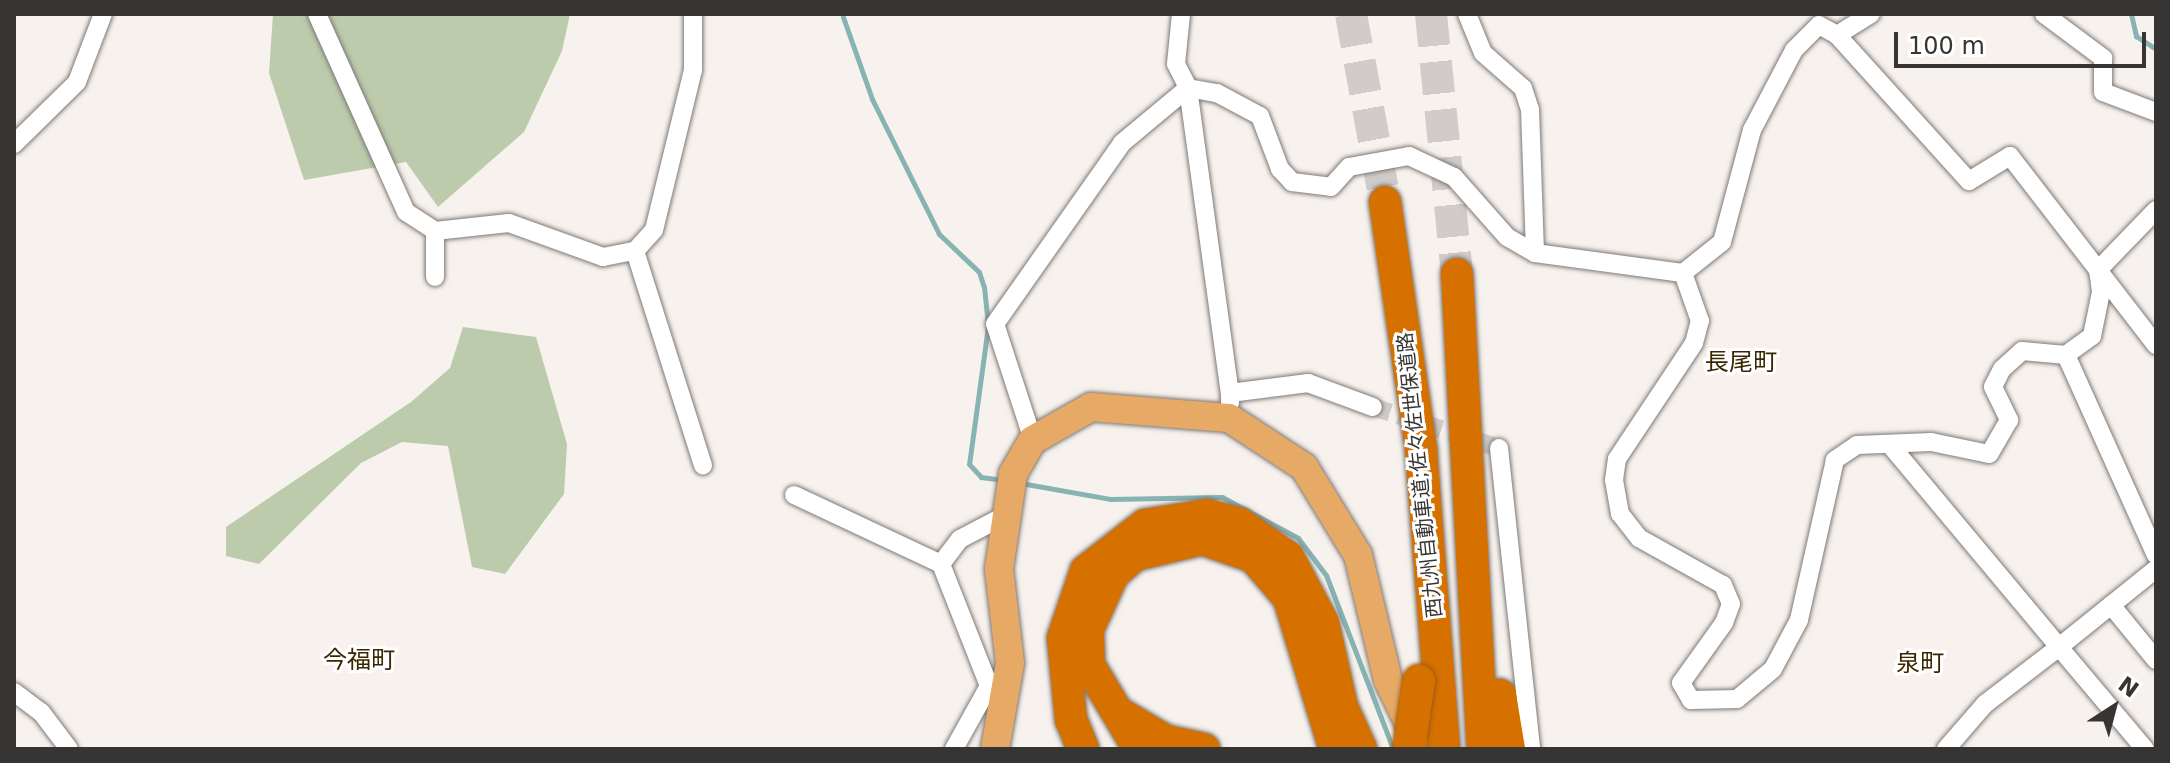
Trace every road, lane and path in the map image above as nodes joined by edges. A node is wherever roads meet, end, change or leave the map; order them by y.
1 (103, 14) edge
2 (317, 14) edge
3 (693, 14) edge
4 (1181, 14) edge
5 (1467, 14) edge
6 (1871, 14) edge
7 (2044, 14) edge
8 (1837, 35) junction
9 (1188, 88) junction
10 (2156, 112) edge
11 (14, 144) edge
12 (1385, 202) tunnel mouth
13 (2156, 210) edge
14 (435, 231) junction
15 (635, 251) junction
16 (1535, 253) junction
17 (1394, 264) junction
18 (2098, 270) junction
19 (1683, 273) junction
20 (1457, 274) tunnel mouth
21 (435, 277) dead end
22 (2156, 345) edge
23 (2066, 355) junction
24 (1230, 406) junction
25 (1469, 406) junction
26 (1373, 407) tunnel mouth
27 (1033, 440) junction
28 (1891, 446) junction
29 (1499, 448) dead end
30 (703, 466) dead end
31 (794, 495) dead end
32 (1002, 517) junction
33 (2156, 555) edge
34 (941, 564) junction
35 (2156, 569) edge
36 (2111, 605) junction
37 (2059, 647) junction
38 (2156, 660) edge
39 (1066, 685) junction
40 (14, 692) edge
41 (1106, 703) junction
42 (1443, 735) edge
43 (1483, 735) edge
44 (69, 749) edge
45 (954, 749) edge
46 (995, 749) edge
47 (1083, 749) edge
48 (1106, 749) edge
49 (1139, 749) edge
50 (1204, 749) edge
51 (1335, 749) edge
52 (1361, 749) edge
53 (1409, 749) edge
54 (1422, 749) edge
55 (1509, 749) edge
56 (1531, 749) edge
57 (1946, 749) edge
58 (2145, 749) edge

1 - 11 street
2 - 14 street
3 - 15 street
4 - 9 street
5 - 16 street
6 - 8 street
7 - 10 street
8 - 18 street
8 - 19 street
9 - 16 street
9 - 24 street
9 - 27 street
12 - 17 highway, 西九州自動車道;佐々佐世保道路
13 - 18 street
14 - 15 street
14 - 21 street
15 - 30 street
16 - 19 street
17 - 42 highway, 西九州自動車道;佐々佐世保道路
17 - 53 highway, bridge
18 - 22 street
18 - 23 street
19 - 28 street
20 - 25 highway
23 - 28 street
23 - 33 street
24 - 26 street
24 - 27 main road
24 - 54 main road
25 - 43 highway
25 - 55 highway
27 - 32 main road
28 - 37 street
29 - 56 street
31 - 34 street
32 - 34 street
32 - 46 main road
34 - 45 street
35 - 36 street
36 - 37 street
36 - 38 street
37 - 57 street
37 - 58 street
39 - 47 highway
39 - 48 highway
39 - 52 highway
40 - 44 street
41 - 49 highway
41 - 50 highway
41 - 51 highway

